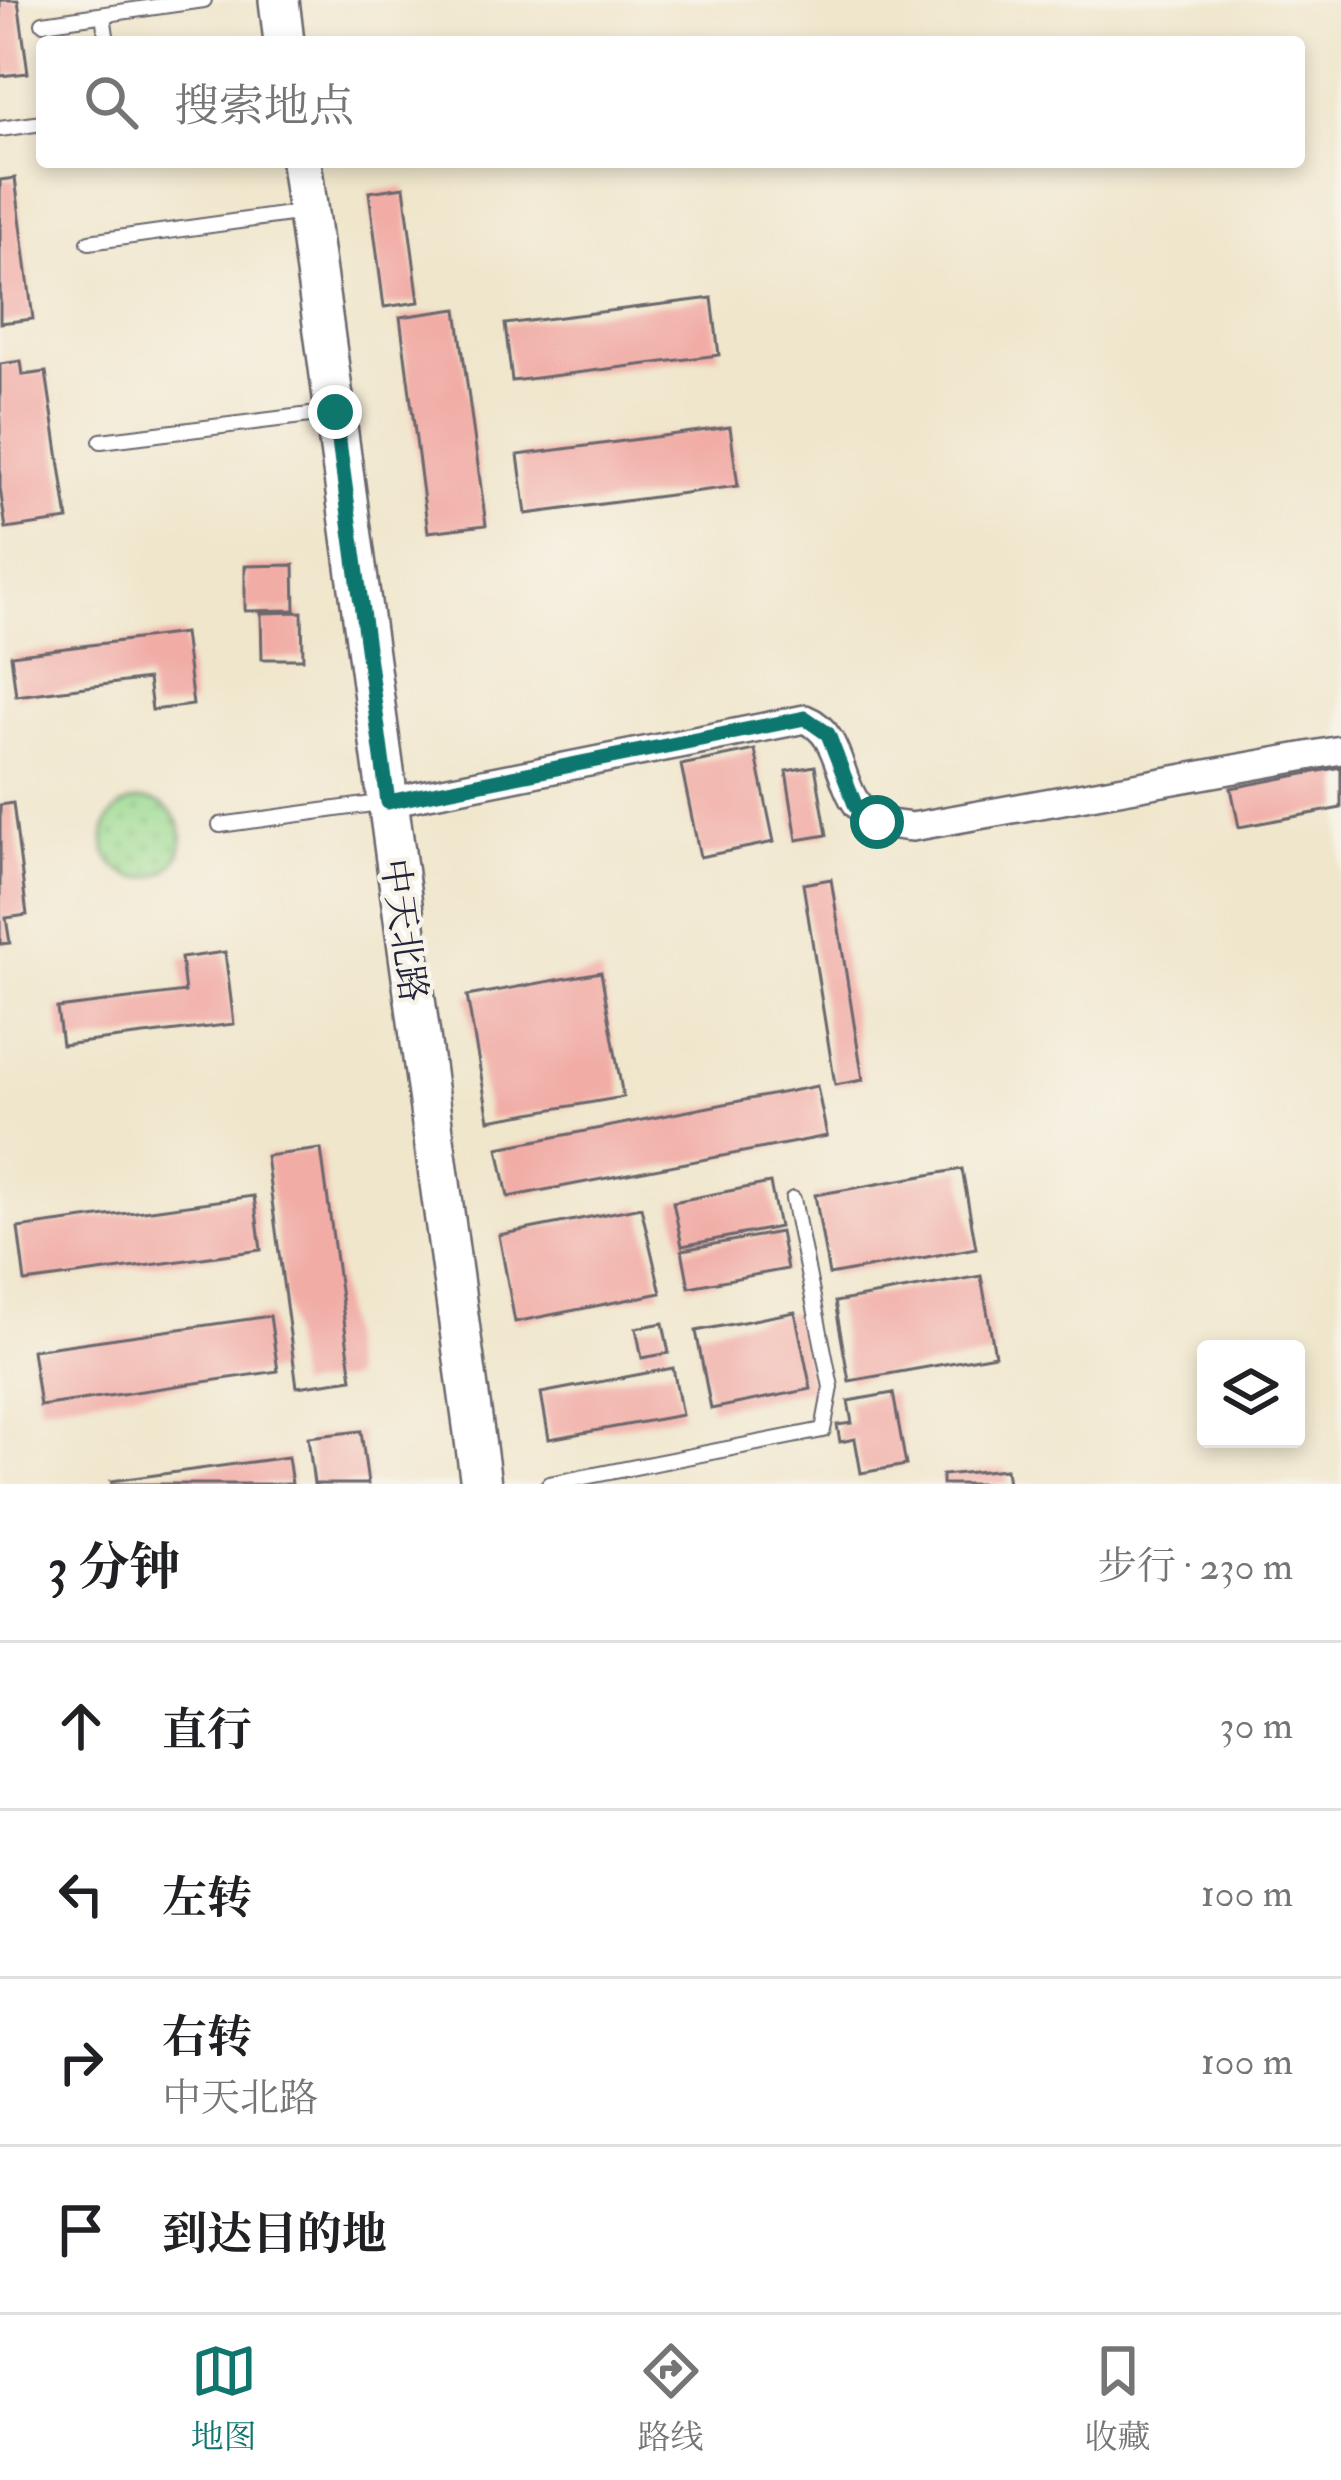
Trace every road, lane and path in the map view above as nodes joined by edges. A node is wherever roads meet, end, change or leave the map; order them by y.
1 (204, 0) edge
2 (279, 0) edge
3 (103, 15) junction
4 (43, 23) dead end
5 (105, 36) edge
6 (283, 36) edge
7 (36, 124) edge
8 (0, 129) edge
9 (302, 168) edge
10 (307, 211) junction
11 (89, 242) dead end
12 (335, 412) junction
13 (101, 441) dead end
14 (1341, 750) edge
15 (388, 802) junction
16 (220, 825) dead end
17 (794, 1198) dead end
18 (481, 1484) edge
19 (549, 1484) edge

1 - 3 lane
2 - 6 main road
3 - 4 lane
3 - 5 lane
7 - 8 lane
9 - 10 main road, 中天北路
10 - 11 lane
10 - 12 main road, 中天北路
12 - 13 lane
12 - 15 main road, 中天北路
14 - 15 street
15 - 16 lane
15 - 18 main road, 中天北路
17 - 19 lane

